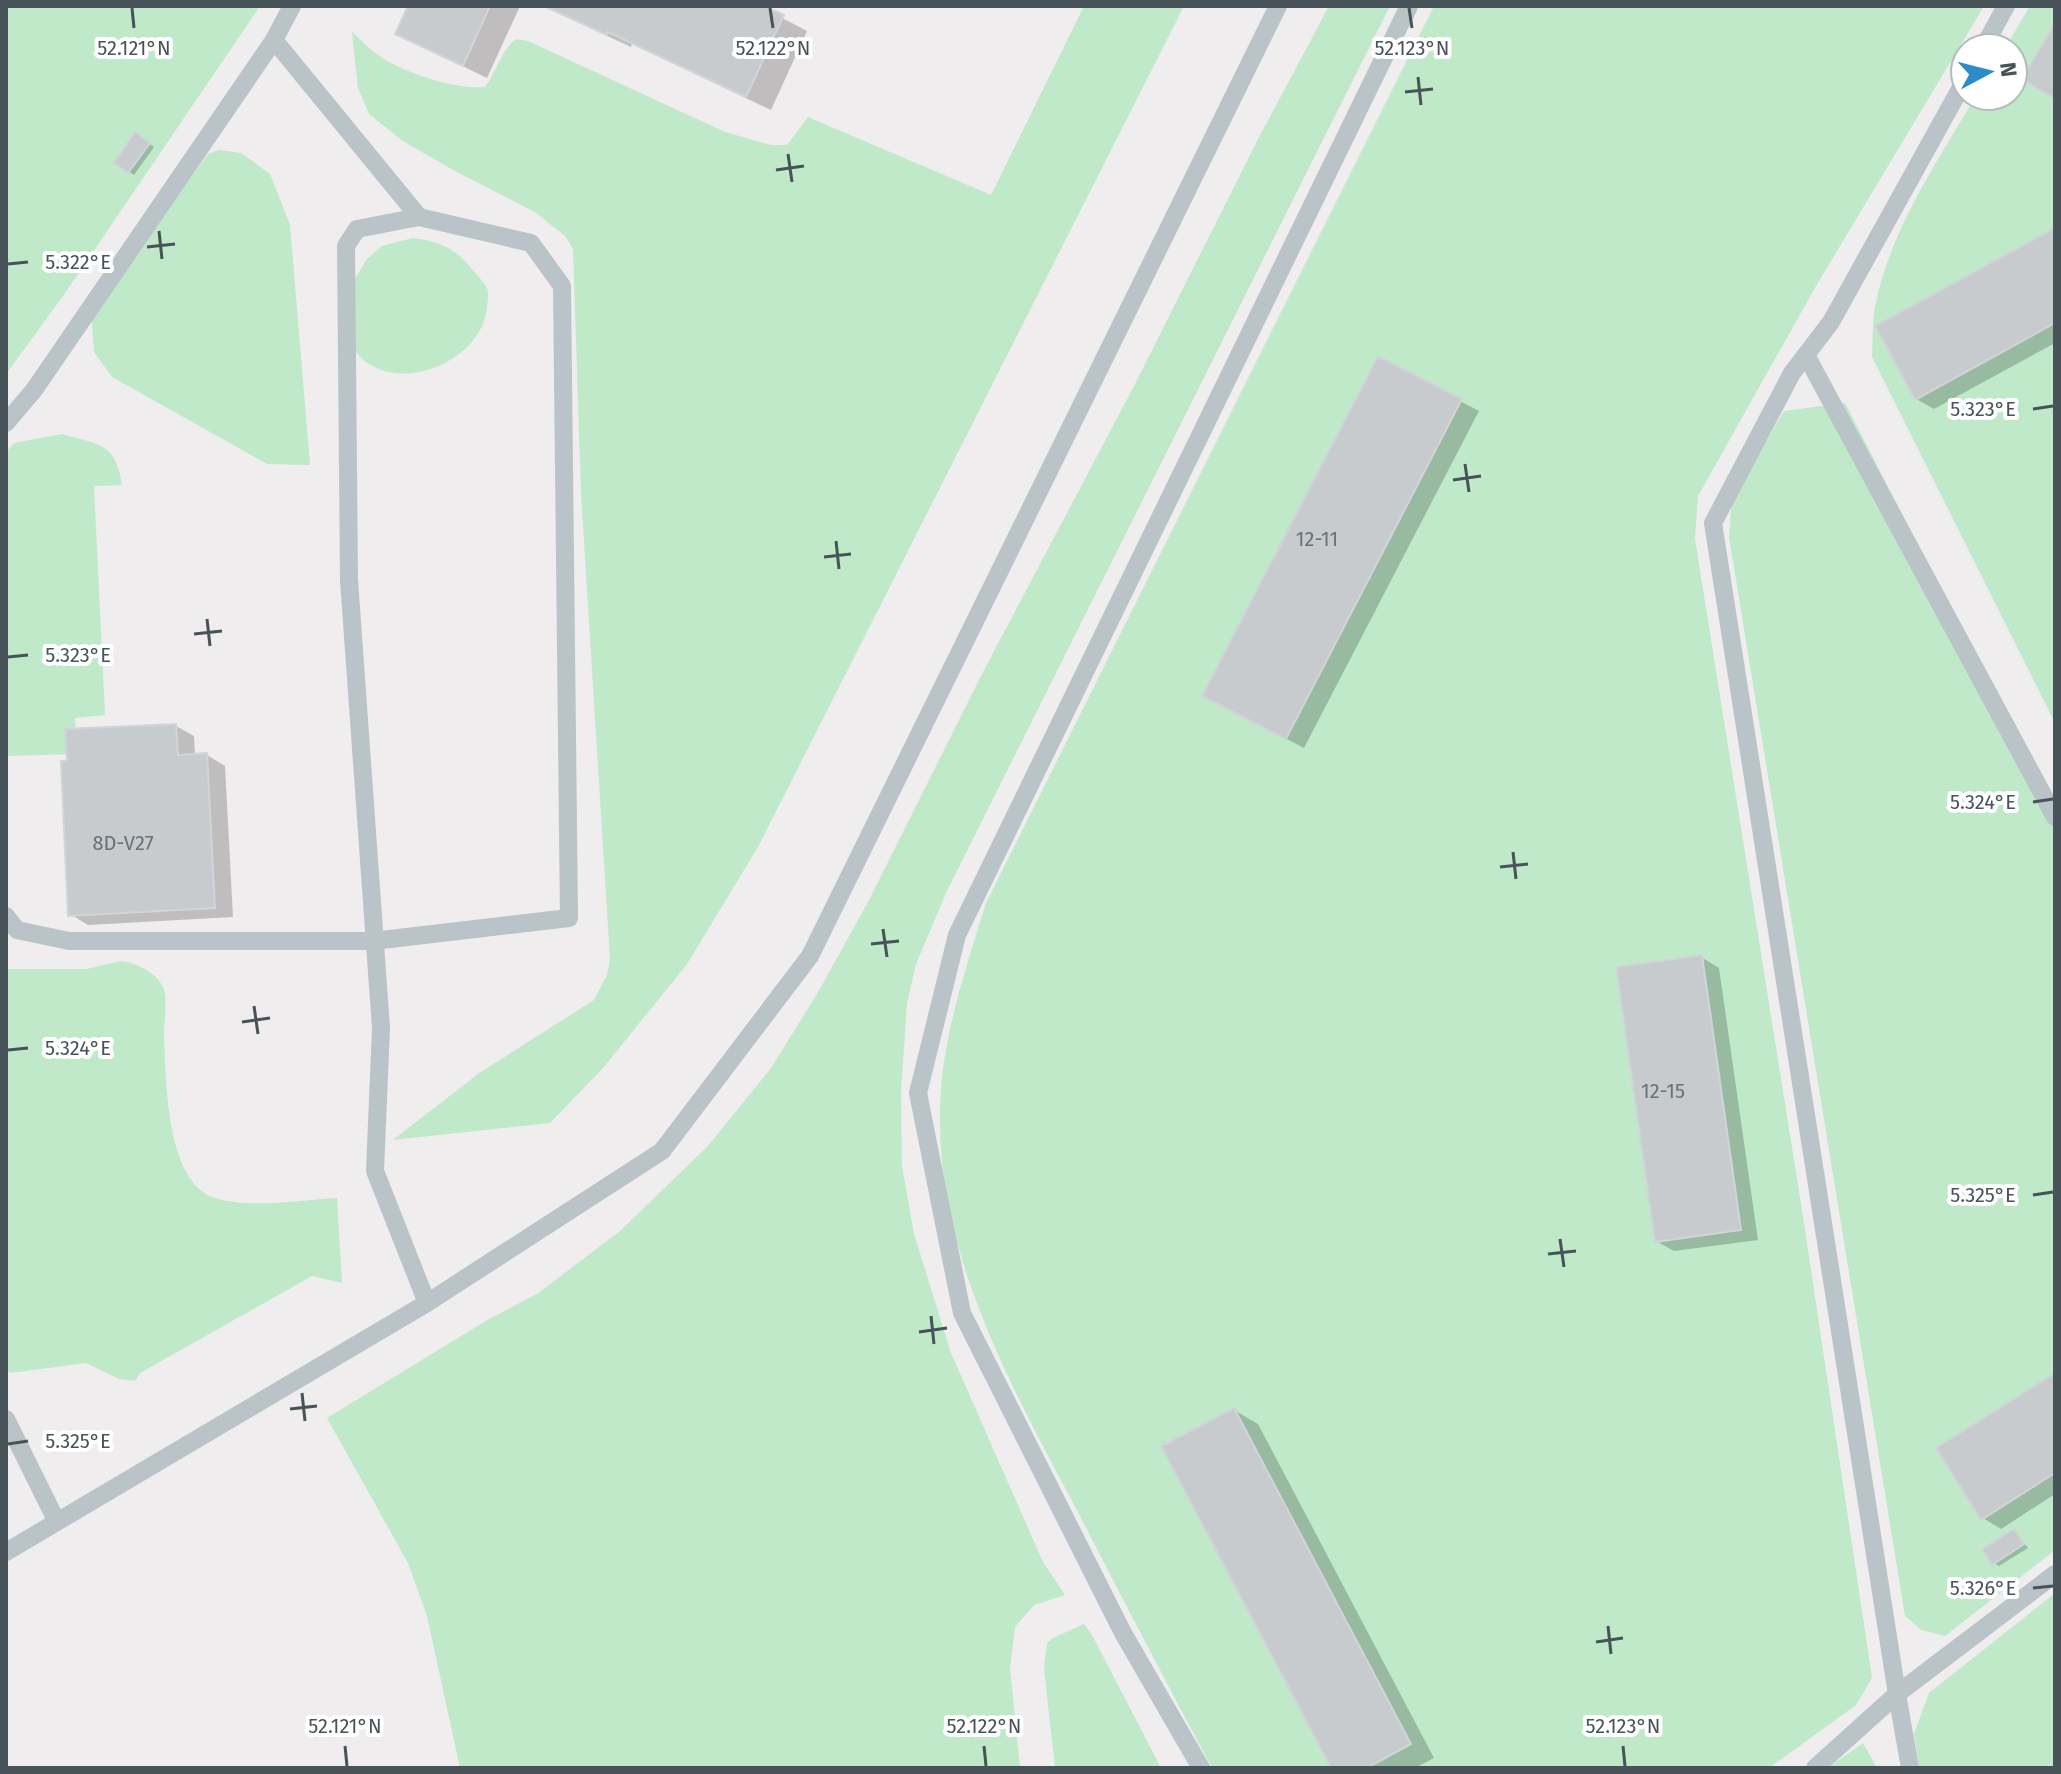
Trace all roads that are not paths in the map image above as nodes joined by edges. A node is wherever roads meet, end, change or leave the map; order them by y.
1 (292, 6) edge
2 (1278, 6) edge
3 (1409, 6) edge
4 (2006, 6) edge
5 (1992, 32) edge
6 (274, 40) junction
7 (1949, 109) edge
8 (419, 217) junction
9 (1806, 355) junction
10 (6, 423) edge
11 (2055, 817) edge
12 (6, 916) edge
13 (373, 941) junction
14 (427, 1303) junction
15 (6, 1419) edge
16 (56, 1520) junction
17 (6, 1552) edge
18 (2055, 1574) edge
19 (1897, 1694) junction
20 (1201, 1768) edge
21 (1815, 1768) edge
22 (1910, 1768) edge

1 - 6 lane
2 - 14 lane
3 - 20 lane
4 - 5 lane
6 - 8 lane
6 - 10 lane
7 - 9 lane
8 - 13 lane
8 - 13 lane
9 - 11 lane
9 - 19 lane
12 - 13 lane
13 - 14 lane
14 - 16 lane
15 - 16 lane
16 - 17 lane
18 - 19 lane
19 - 21 lane
19 - 22 lane

